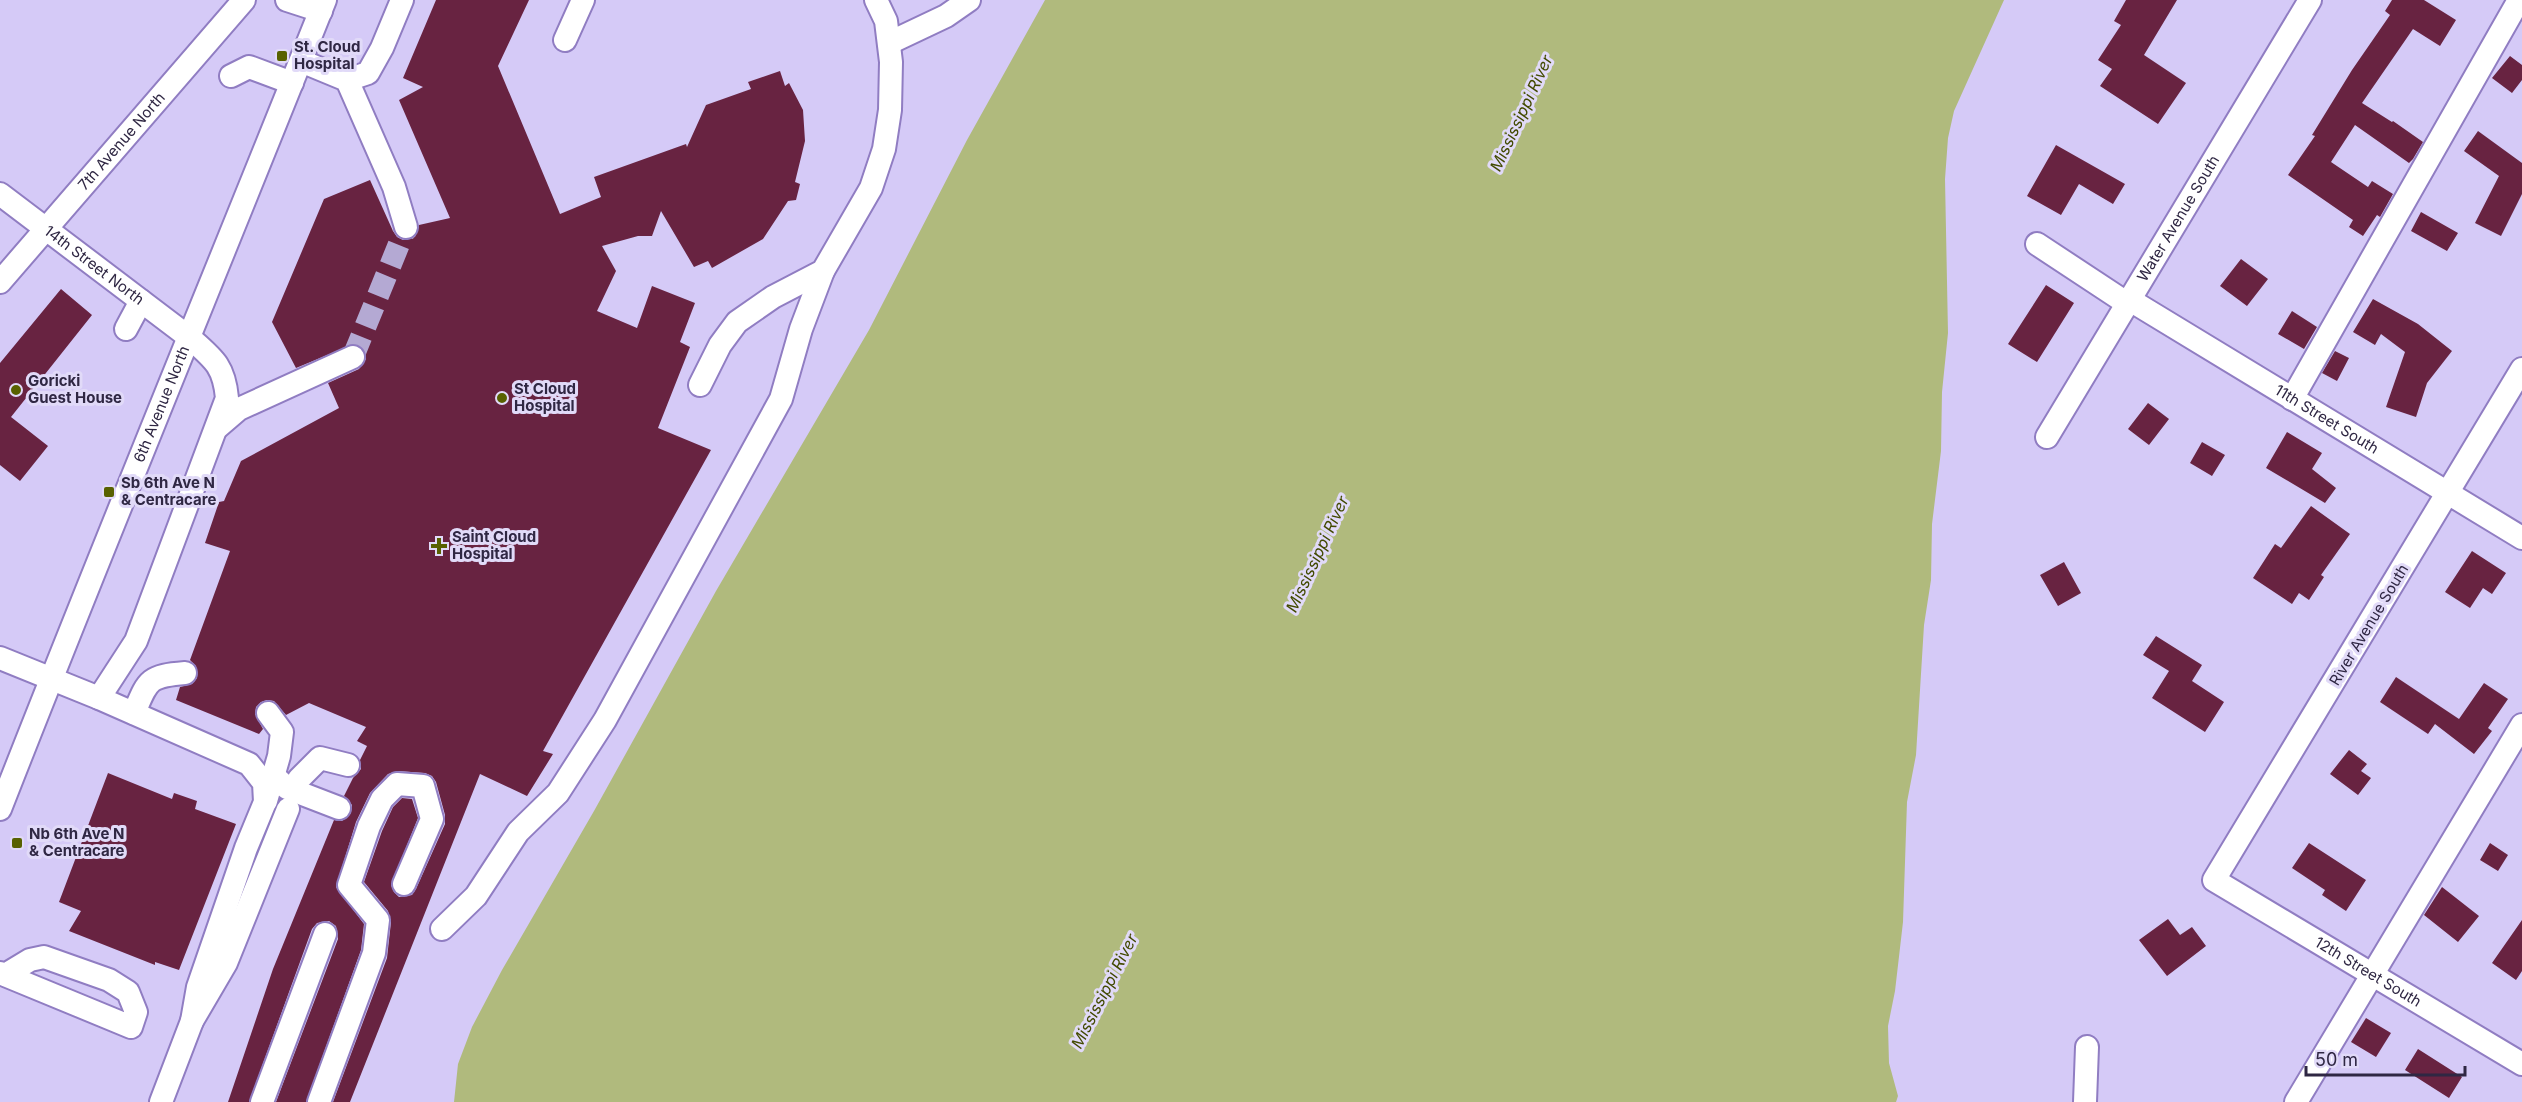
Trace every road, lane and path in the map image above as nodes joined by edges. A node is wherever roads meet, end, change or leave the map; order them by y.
1 (244, 0) edge
2 (287, 0) edge
3 (402, 0) edge
4 (584, 0) edge
5 (876, 0) edge
6 (969, 0) edge
7 (2310, 0) edge
8 (2517, 3) edge
9 (323, 6) edge
10 (565, 40) dead end
11 (889, 43) junction
12 (301, 61) junction
13 (231, 76) dead end
14 (347, 80) junction
15 (292, 83) junction
16 (0, 194) edge
17 (406, 227) tunnel mouth
18 (46, 230) junction
19 (2037, 244) dead end
20 (824, 271) junction
21 (0, 282) edge
22 (141, 301) junction
23 (2129, 302) junction
24 (126, 329) dead end
25 (190, 338) junction
26 (353, 357) tunnel mouth
27 (2522, 369) edge
28 (700, 385) dead end
29 (2292, 399) junction
30 (218, 427) junction
31 (2047, 437) dead end
32 (2448, 494) junction
33 (2522, 538) edge
34 (0, 658) edge
35 (185, 673) dead end
36 (51, 678) junction
37 (99, 698) junction
38 (134, 713) junction
39 (268, 713) dead end
40 (2522, 724) edge
41 (348, 765) dead end
42 (273, 775) junction
43 (299, 779) dead end
44 (265, 802) junction
45 (288, 808) dead end
46 (339, 808) dead end
47 (0, 809) edge
48 (2214, 880) joint
49 (404, 884) dead end
50 (442, 929) dead end
51 (325, 934) dead end
52 (2, 974) edge
53 (2371, 974) junction
54 (192, 1021) junction
55 (2087, 1047) dead end
56 (2522, 1064) edge
57 (161, 1102) edge
58 (262, 1102) edge
59 (319, 1102) edge
60 (2085, 1102) edge
61 (2296, 1102) edge

1 - 18 street, 7th Avenue North
2 - 9 street
3 - 14 street
4 - 10 street
5 - 11 street
6 - 11 street
7 - 23 street, Water Avenue South
8 - 29 street
9 - 12 street, 6th Avenue North
11 - 20 street
12 - 14 street
12 - 15 street, 6th Avenue North
13 - 15 street
14 - 17 street
15 - 25 street, 6th Avenue North
16 - 18 street, 14th Street North
18 - 21 street, 7th Avenue North
18 - 22 street, 14th Street North
19 - 23 street, 11th Street South
20 - 28 street
20 - 50 street
22 - 24 street
22 - 25 street, 14th Street North
23 - 29 street, 11th Street South
23 - 31 street, Water Avenue South
25 - 30 street, 14th Street North
25 - 36 street, 6th Avenue North
26 - 30 street
27 - 32 street, River Avenue South
29 - 32 street, 11th Street South
30 - 37 street, 14th Street North
32 - 33 street, 11th Street South
32 - 48 street, River Avenue South
34 - 36 street
35 - 38 street
36 - 37 street
36 - 47 street, 6th Avenue North
37 - 38 street
38 - 44 street
39 - 42 street
40 - 53 street
41 - 43 street
42 - 44 street
42 - 46 street
44 - 54 street
45 - 54 street
48 - 53 street, 12th Street South
49 - 59 street
51 - 58 street
52 - 52 street
53 - 56 street, 12th Street South
53 - 61 street
54 - 57 street
55 - 60 street

